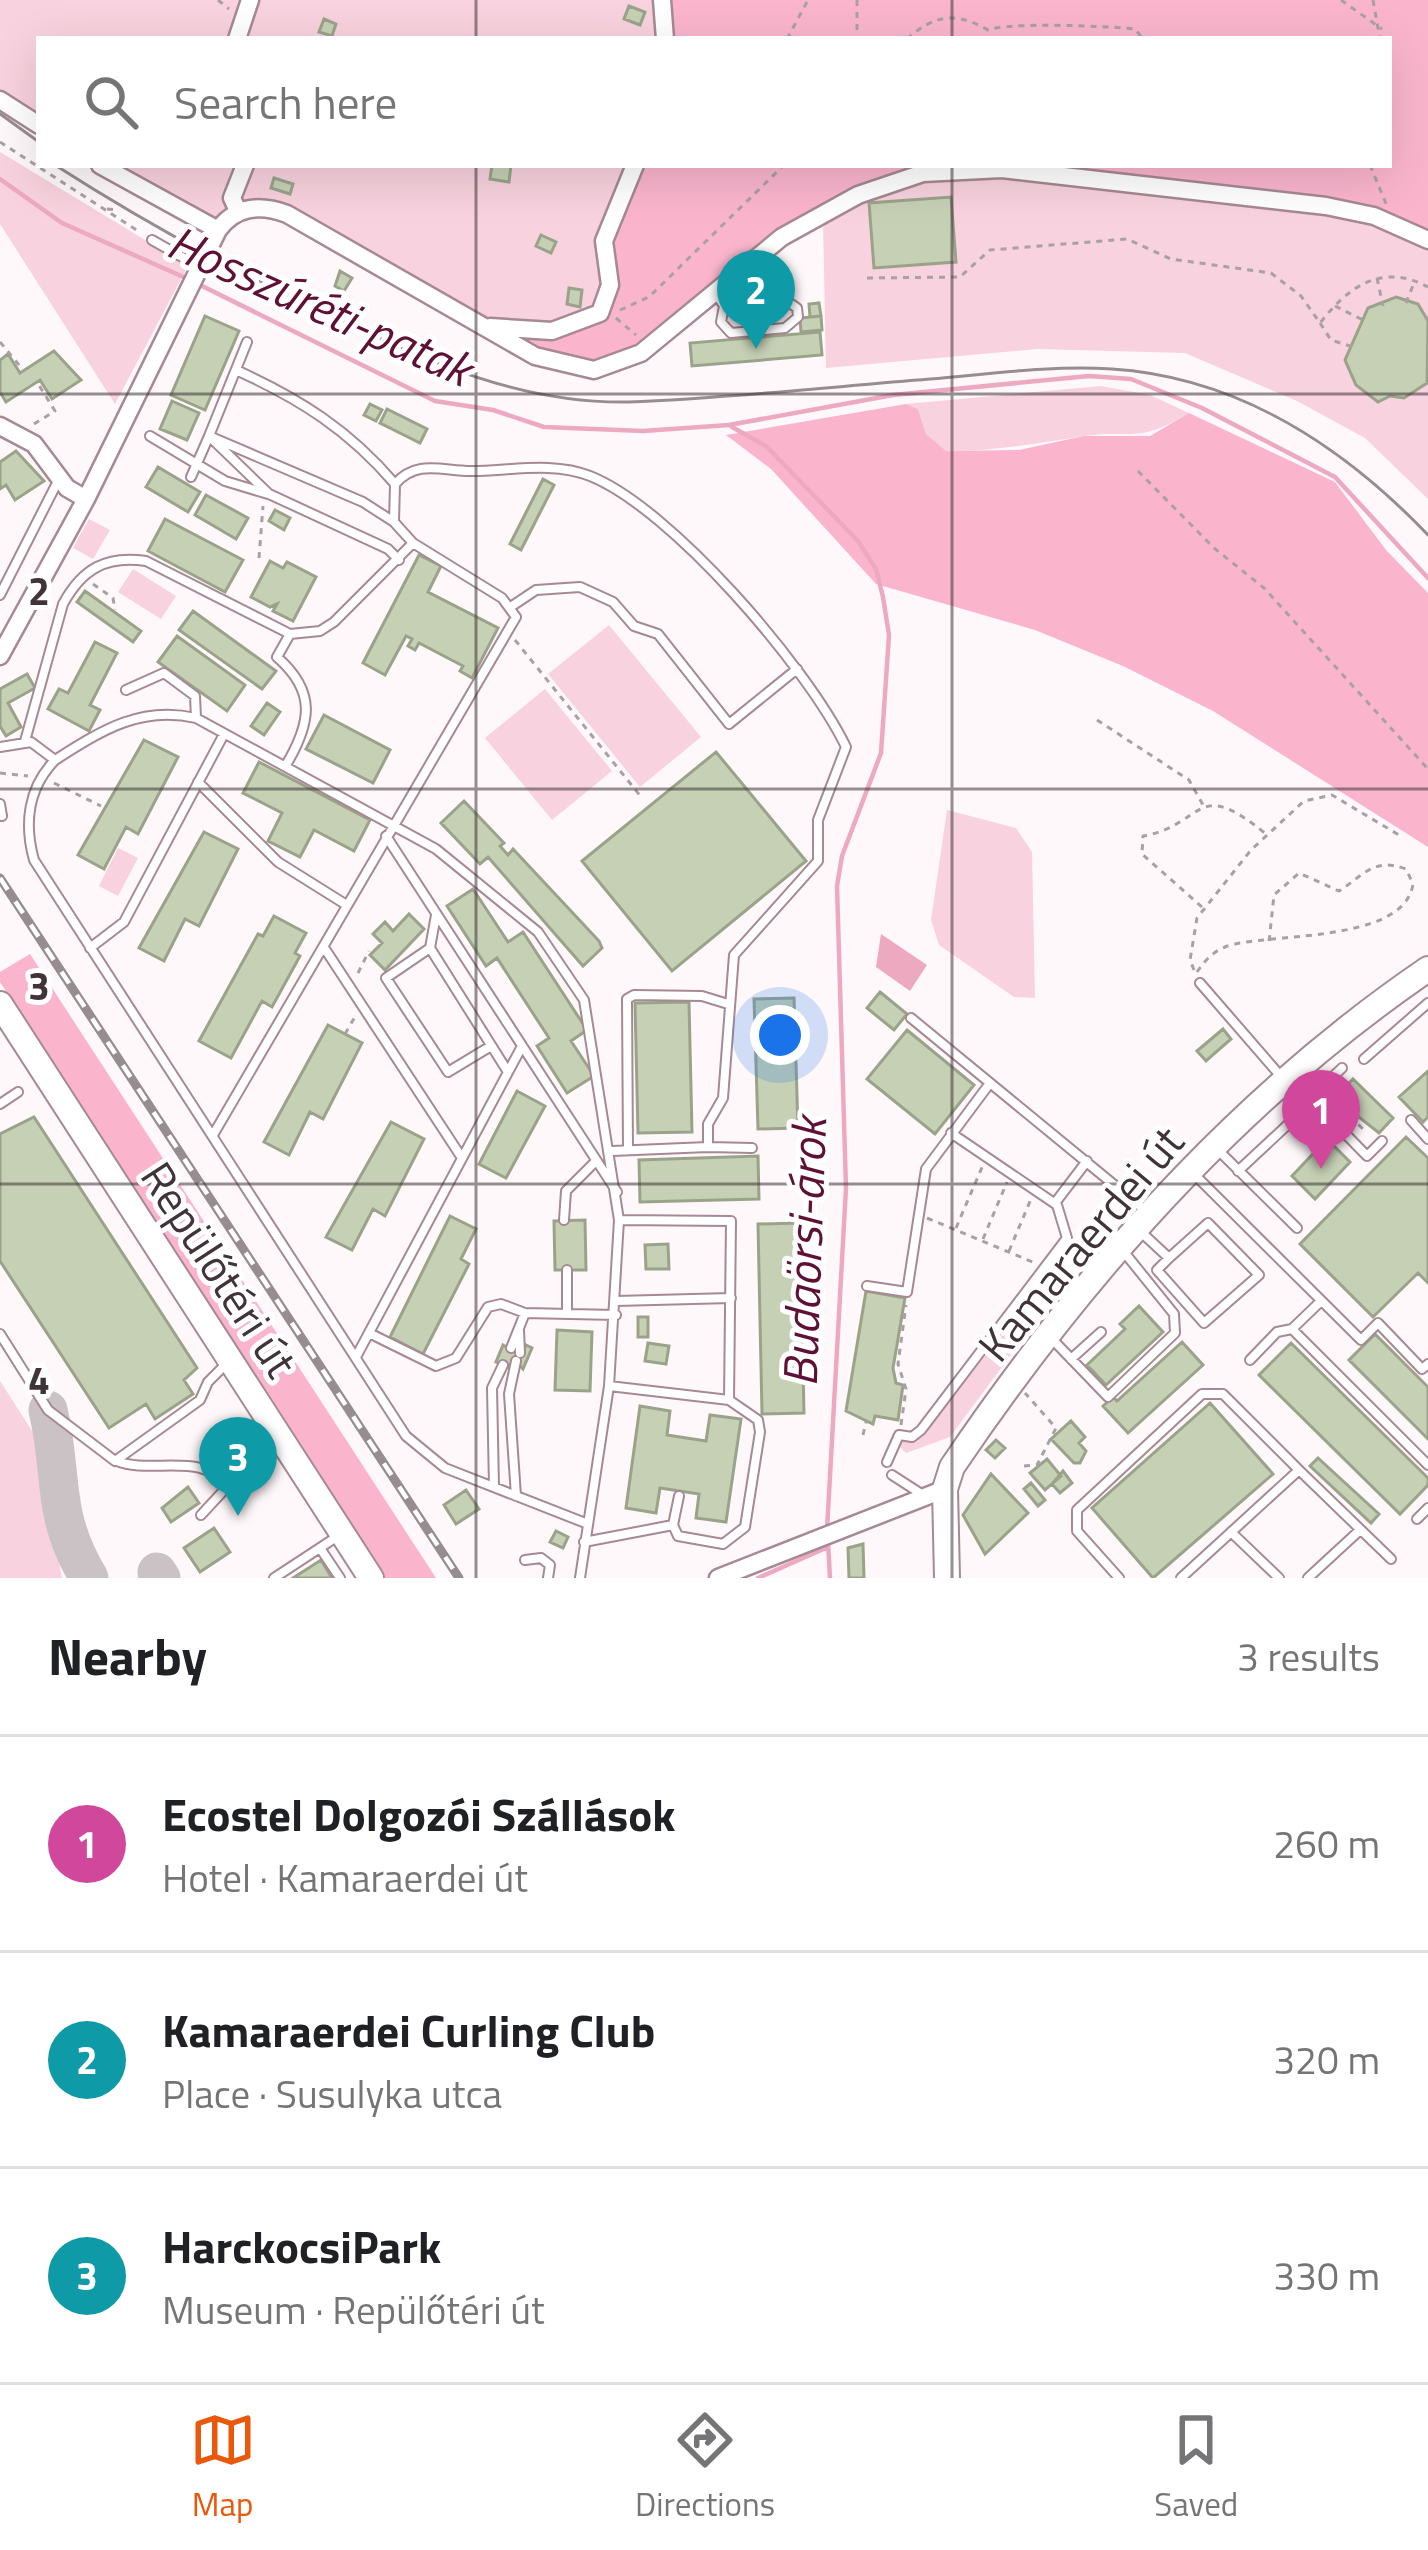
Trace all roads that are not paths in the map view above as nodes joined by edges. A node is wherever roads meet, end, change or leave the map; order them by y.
1 (250, 0) edge
2 (662, 0) edge
3 (238, 36) edge
4 (664, 36) edge
5 (0, 100) edge
6 (36, 123) edge
7 (105, 168) edge
8 (244, 168) edge
9 (634, 168) edge
10 (238, 211) junction
11 (218, 230) junction
12 (152, 240) road end
13 (1428, 240) edge
14 (200, 266) junction
15 (713, 288) junction
16 (724, 306) junction
17 (483, 327) junction
18 (248, 342) dead end
19 (236, 370) junction
20 (0, 425) edge
21 (150, 436) dead end
22 (209, 436) junction
23 (197, 464) junction
24 (190, 477) dead end
25 (59, 478) junction
26 (395, 484) junction
27 (269, 494) junction
28 (86, 499) junction
29 (394, 522) junction
30 (413, 543) junction
31 (399, 560) junction
32 (0, 595) edge
33 (512, 607) junction
34 (5, 634) edge
35 (290, 634) junction
36 (0, 656) edge
37 (797, 669) junction
38 (126, 690) dead end
39 (196, 718) junction
40 (224, 734) junction
41 (25, 741) junction
42 (0, 748) edge
43 (55, 760) junction
44 (286, 765) junction
45 (198, 782) junction
46 (0, 804) edge
47 (2, 816) edge
48 (394, 823) junction
49 (386, 836) junction
50 (345, 904) junction
51 (436, 915) junction
52 (90, 948) junction
53 (430, 948) junction
54 (326, 949) junction
55 (1424, 976) edge
56 (1198, 978) road end
57 (1428, 1003) edge
58 (0, 1004) edge
59 (728, 1004) junction
60 (911, 1018) dead end
61 (491, 1046) junction
62 (521, 1048) junction
63 (1364, 1059) dead end
64 (1342, 1068) dead end
65 (508, 1072) junction
66 (1287, 1078) junction
67 (990, 1083) junction
68 (1323, 1086) dead end
69 (18, 1092) dead end
70 (1312, 1102) junction
71 (0, 1104) edge
72 (1411, 1120) dead end
73 (951, 1133) junction
74 (213, 1135) junction
75 (1428, 1137) edge
76 (1382, 1142) dead end
77 (708, 1147) junction
78 (1214, 1147) junction
79 (752, 1148) dead end
80 (628, 1150) junction
81 (612, 1151) junction
82 (462, 1158) junction
83 (596, 1161) junction
84 (1087, 1161) junction
85 (1190, 1170) junction
86 (1238, 1171) junction
87 (619, 1196) junction
88 (1055, 1204) junction
89 (564, 1220) dead end
90 (619, 1220) junction
91 (1297, 1228) dead end
92 (1134, 1229) junction
93 (1169, 1258) junction
94 (567, 1270) dead end
95 (867, 1286) dead end
96 (730, 1298) junction
97 (1321, 1300) junction
98 (616, 1301) junction
99 (567, 1310) junction
100 (525, 1313) junction
101 (616, 1315) junction
102 (1292, 1329) junction
103 (1101, 1332) dead end
104 (369, 1333) junction
105 (0, 1334) edge
106 (1051, 1338) junction
107 (356, 1358) junction
108 (1071, 1359) junction
109 (230, 1360) junction
110 (1250, 1360) dead end
111 (503, 1365) dead end
112 (1426, 1369) edge
113 (497, 1378) junction
114 (510, 1383) junction
115 (609, 1386) junction
116 (729, 1400) junction
117 (116, 1461) junction
118 (887, 1462) dead end
119 (1428, 1465) edge
120 (1299, 1471) junction
121 (892, 1475) dead end
122 (494, 1487) junction
123 (935, 1492) junction
124 (516, 1496) junction
125 (679, 1496) dead end
126 (1428, 1508) edge
127 (201, 1515) dead end
128 (1417, 1519) dead end
129 (588, 1524) junction
130 (673, 1525) junction
131 (1361, 1530) junction
132 (1232, 1532) junction
133 (331, 1541) junction
134 (584, 1542) junction
135 (1391, 1559) dead end
136 (525, 1560) dead end
137 (274, 1578) edge
138 (340, 1578) edge
139 (370, 1578) edge
140 (548, 1578) edge
141 (580, 1578) edge
142 (718, 1578) edge
143 (947, 1578) edge
144 (1119, 1578) edge
145 (1181, 1578) edge
146 (1279, 1578) edge
147 (1308, 1578) edge

1 - 3 street
2 - 4 street
5 - 6 street
7 - 11 street
8 - 10 street
9 - 17 street
10 - 11 street
10 - 17 street
11 - 14 street
12 - 14 lane
13 - 15 street
14 - 28 street
15 - 16 lane
15 - 17 street
16 - 16 lane
18 - 19 lane
19 - 22 lane
19 - 26 lane
20 - 25 street
21 - 23 lane
22 - 23 lane
22 - 27 lane
22 - 29 lane
23 - 24 lane
23 - 27 lane
25 - 28 street
25 - 32 lane
26 - 29 lane
26 - 37 lane
27 - 31 lane
28 - 34 street
29 - 30 lane
30 - 31 lane
30 - 33 lane
31 - 35 lane
33 - 37 lane
33 - 48 lane
34 - 36 street
35 - 41 lane
35 - 44 lane
37 - 59 lane
38 - 39 lane
39 - 40 lane
39 - 43 lane
40 - 44 lane
40 - 45 lane
41 - 42 lane
41 - 43 lane
43 - 52 lane
44 - 48 lane
45 - 50 lane
45 - 52 lane
46 - 47 lane
48 - 49 lane
48 - 81 lane
49 - 50 lane
49 - 51 lane
50 - 54 lane
51 - 53 lane
51 - 62 lane
52 - 74 lane
53 - 61 lane
53 - 61 lane
54 - 74 lane
54 - 82 lane
55 - 66 street, Kamaraerdei út
56 - 66 lane
57 - 63 lane
58 - 109 street, Repülőtéri út
59 - 77 lane
59 - 80 lane
60 - 67 lane
61 - 65 lane
62 - 65 lane
62 - 83 lane
64 - 68 lane
65 - 82 lane
66 - 70 lane
66 - 78 street, Kamaraerdei út
67 - 73 lane
67 - 84 lane
69 - 71 lane
70 - 76 lane
70 - 86 lane
72 - 75 lane
73 - 88 lane
73 - 95 lane
74 - 107 lane
77 - 79 lane
77 - 80 lane
78 - 85 street, Kamaraerdei út
78 - 86 lane
80 - 81 lane
81 - 87 lane
82 - 104 lane
83 - 87 lane
83 - 89 lane
84 - 88 lane
84 - 92 lane
85 - 92 street, Kamaraerdei út
85 - 97 lane
86 - 91 lane
87 - 90 lane
88 - 118 lane
90 - 96 lane
90 - 98 lane
92 - 93 lane
92 - 106 street, Kamaraerdei út
92 - 108 lane
93 - 93 lane
94 - 99 lane
96 - 98 lane
96 - 116 lane
97 - 102 lane
97 - 112 lane
98 - 101 lane
99 - 100 lane
99 - 101 lane
100 - 104 lane
100 - 114 lane
101 - 115 lane
102 - 110 lane
102 - 119 lane
103 - 108 lane
104 - 107 lane
105 - 117 lane
106 - 108 lane
106 - 123 street, Kamaraerdei út
107 - 122 lane
109 - 117 lane
109 - 133 street, Repülőtéri út
111 - 113 lane
113 - 114 lane
113 - 122 lane
114 - 124 lane
115 - 116 lane
115 - 129 lane
116 - 130 lane
117 - 127 lane
120 - 131 lane
120 - 132 lane
120 - 144 lane
121 - 123 lane
122 - 124 lane
123 - 142 street
123 - 143 street, Kamaraerdei út
124 - 129 lane
125 - 130 lane
126 - 128 lane
129 - 134 lane
130 - 134 lane
131 - 135 lane
131 - 147 lane
132 - 145 lane
132 - 146 lane
133 - 137 lane
133 - 138 lane
133 - 139 street, Repülőtéri út
134 - 141 lane
136 - 140 lane

